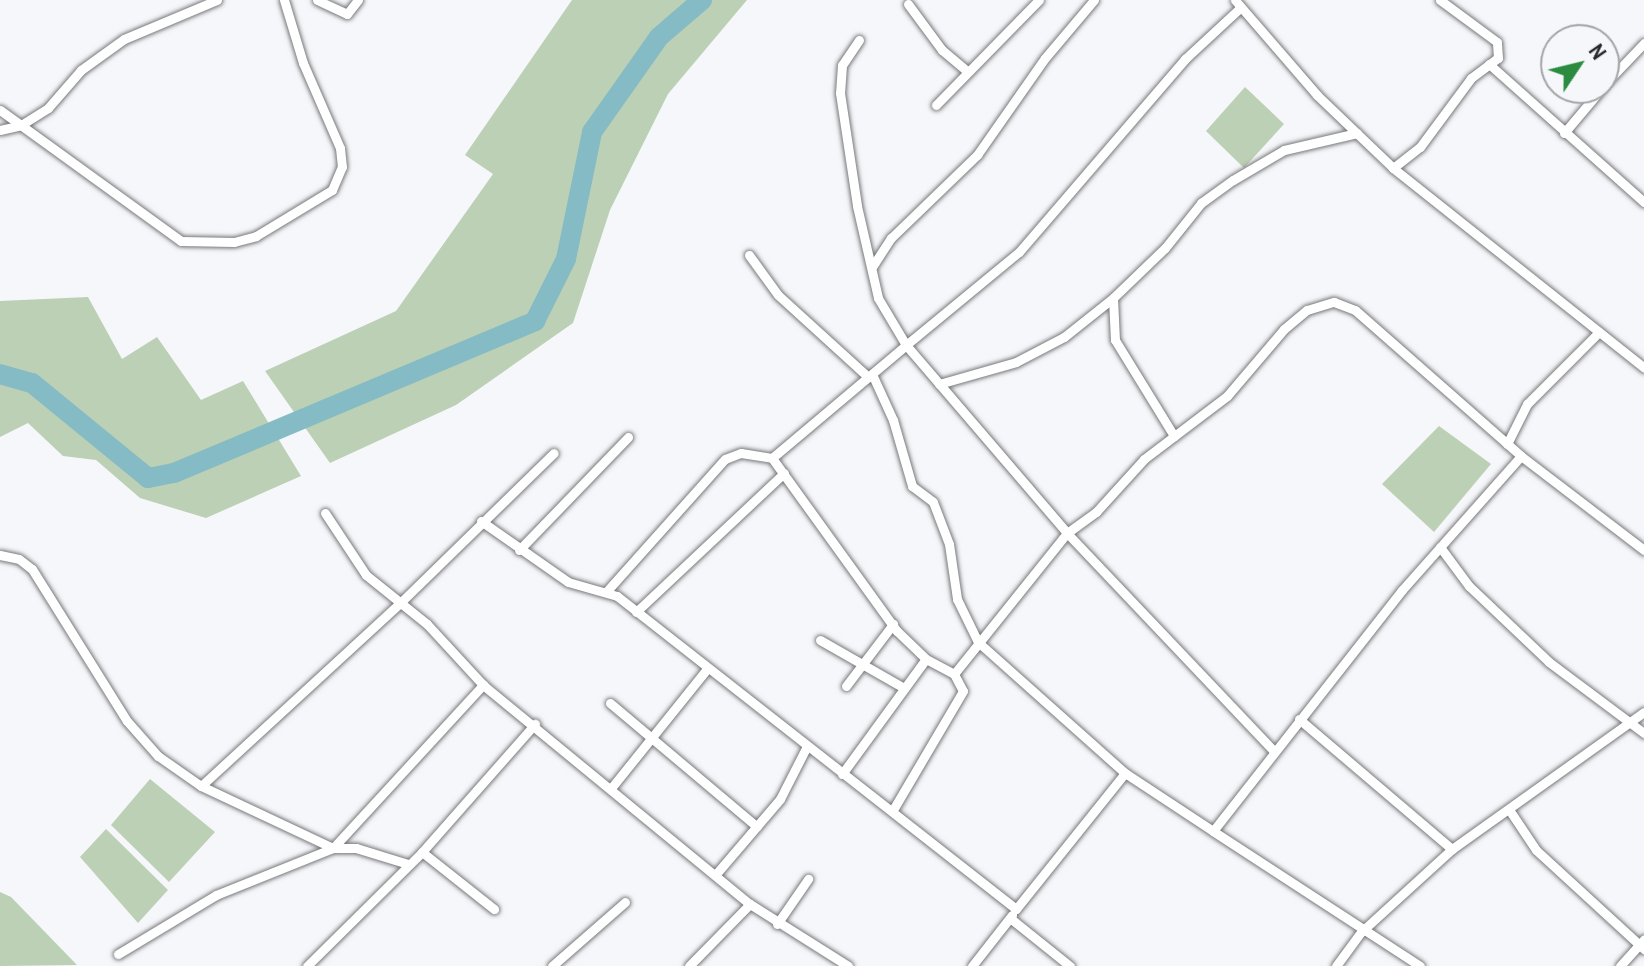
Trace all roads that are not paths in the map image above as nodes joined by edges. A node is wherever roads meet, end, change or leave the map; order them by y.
1 (217, 0) edge
2 (284, 0) edge
3 (317, 0) edge
4 (358, 0) edge
5 (1039, 0) edge
6 (1094, 0) edge
7 (1440, 0) edge
8 (908, 4) dead end
9 (1238, 4) edge
10 (859, 40) dead end
11 (1643, 40) edge
12 (1489, 64) junction
13 (1620, 66) edge
14 (967, 71) junction
15 (1588, 104) edge
16 (936, 105) dead end
17 (0, 110) edge
18 (21, 125) junction
19 (0, 130) edge
20 (1357, 133) junction
21 (1564, 133) junction
22 (1393, 168) junction
23 (1644, 202) edge
24 (749, 255) dead end
25 (872, 267) junction
26 (1113, 298) junction
27 (1599, 332) junction
28 (906, 345) junction
29 (1644, 368) edge
30 (870, 376) junction
31 (939, 384) junction
32 (1174, 436) junction
33 (628, 437) dead end
34 (1507, 444) junction
35 (554, 453) dead end
36 (1521, 456) junction
37 (772, 458) junction
38 (784, 473) junction
39 (325, 513) dead end
40 (481, 521) junction
41 (1067, 533) junction
42 (1440, 547) junction
43 (519, 550) junction
44 (1644, 550) edge
45 (0, 555) edge
46 (606, 592) junction
47 (399, 604) junction
48 (636, 612) junction
49 (893, 624) junction
50 (820, 640) dead end
51 (978, 642) junction
52 (926, 659) junction
53 (862, 664) junction
54 (706, 670) junction
55 (954, 674) junction
56 (483, 685) junction
57 (846, 686) dead end
58 (904, 688) junction
59 (610, 703) dead end
60 (1644, 712) edge
61 (1299, 719) junction
62 (535, 724) junction
63 (1631, 724) junction
64 (1644, 733) edge
65 (652, 737) junction
66 (806, 748) junction
67 (1274, 751) junction
68 (1125, 773) junction
69 (842, 774) junction
70 (201, 786) junction
71 (612, 787) junction
72 (893, 810) junction
73 (1510, 811) junction
74 (757, 827) junction
75 (1213, 831) junction
76 (333, 848) junction
77 (1452, 849) junction
78 (422, 852) junction
79 (408, 864) junction
80 (716, 874) junction
81 (808, 879) dead end
82 (625, 902) dead end
83 (750, 904) junction
84 (494, 909) dead end
85 (1013, 914) junction
86 (777, 924) junction
87 (1361, 932) junction
88 (1642, 944) edge
89 (118, 954) dead end
90 (307, 966) edge
91 (552, 966) edge
92 (689, 966) edge
93 (848, 966) edge
94 (972, 966) edge
95 (1070, 966) edge
96 (1336, 966) edge
97 (1420, 966) edge
98 (1620, 966) edge

1 - 18 street
2 - 18 street
3 - 4 street
5 - 14 street
6 - 25 street
7 - 12 street
8 - 14 street
9 - 20 street
9 - 28 street
10 - 25 street
11 - 13 street
12 - 21 street
12 - 22 street
14 - 16 street
15 - 21 street
17 - 18 street
18 - 19 street
20 - 22 street
20 - 26 street
21 - 23 street
22 - 27 street
24 - 30 street
25 - 28 street
26 - 31 street
26 - 32 street
27 - 29 street
27 - 34 street
28 - 30 street
28 - 31 street
30 - 37 street
30 - 51 street
31 - 41 street
32 - 34 street
32 - 41 street
33 - 43 street
34 - 36 street
35 - 40 street
36 - 42 street
36 - 44 street
37 - 38 street
37 - 46 street
38 - 48 street
38 - 49 street
39 - 47 street
40 - 43 street
40 - 47 street
41 - 51 street
41 - 67 street
42 - 61 street
42 - 63 street
43 - 46 street
45 - 70 street
46 - 48 street
47 - 56 street
47 - 70 street
48 - 54 street
49 - 52 street
49 - 53 street
50 - 53 street
51 - 55 street
51 - 68 street
52 - 55 street
52 - 58 street
53 - 57 street
53 - 58 street
54 - 65 street
54 - 66 street
55 - 72 street
56 - 62 street
56 - 76 street
58 - 69 street
59 - 65 street
60 - 63 street
61 - 67 street
61 - 77 street
62 - 71 street
62 - 78 street
63 - 64 street
63 - 73 street
65 - 71 street
65 - 74 street
66 - 69 street
66 - 74 street
67 - 75 street
68 - 75 street
68 - 85 street
69 - 72 street
70 - 76 street
71 - 80 street
72 - 85 street
73 - 77 street
73 - 88 street
74 - 80 street
75 - 87 street
76 - 79 street
76 - 89 street
77 - 87 street
78 - 79 street
78 - 84 street
79 - 90 street
80 - 83 street
81 - 86 street
82 - 91 street
83 - 86 street
83 - 92 street
85 - 94 street
85 - 95 street
86 - 93 street
87 - 96 street
87 - 97 street
88 - 98 street

